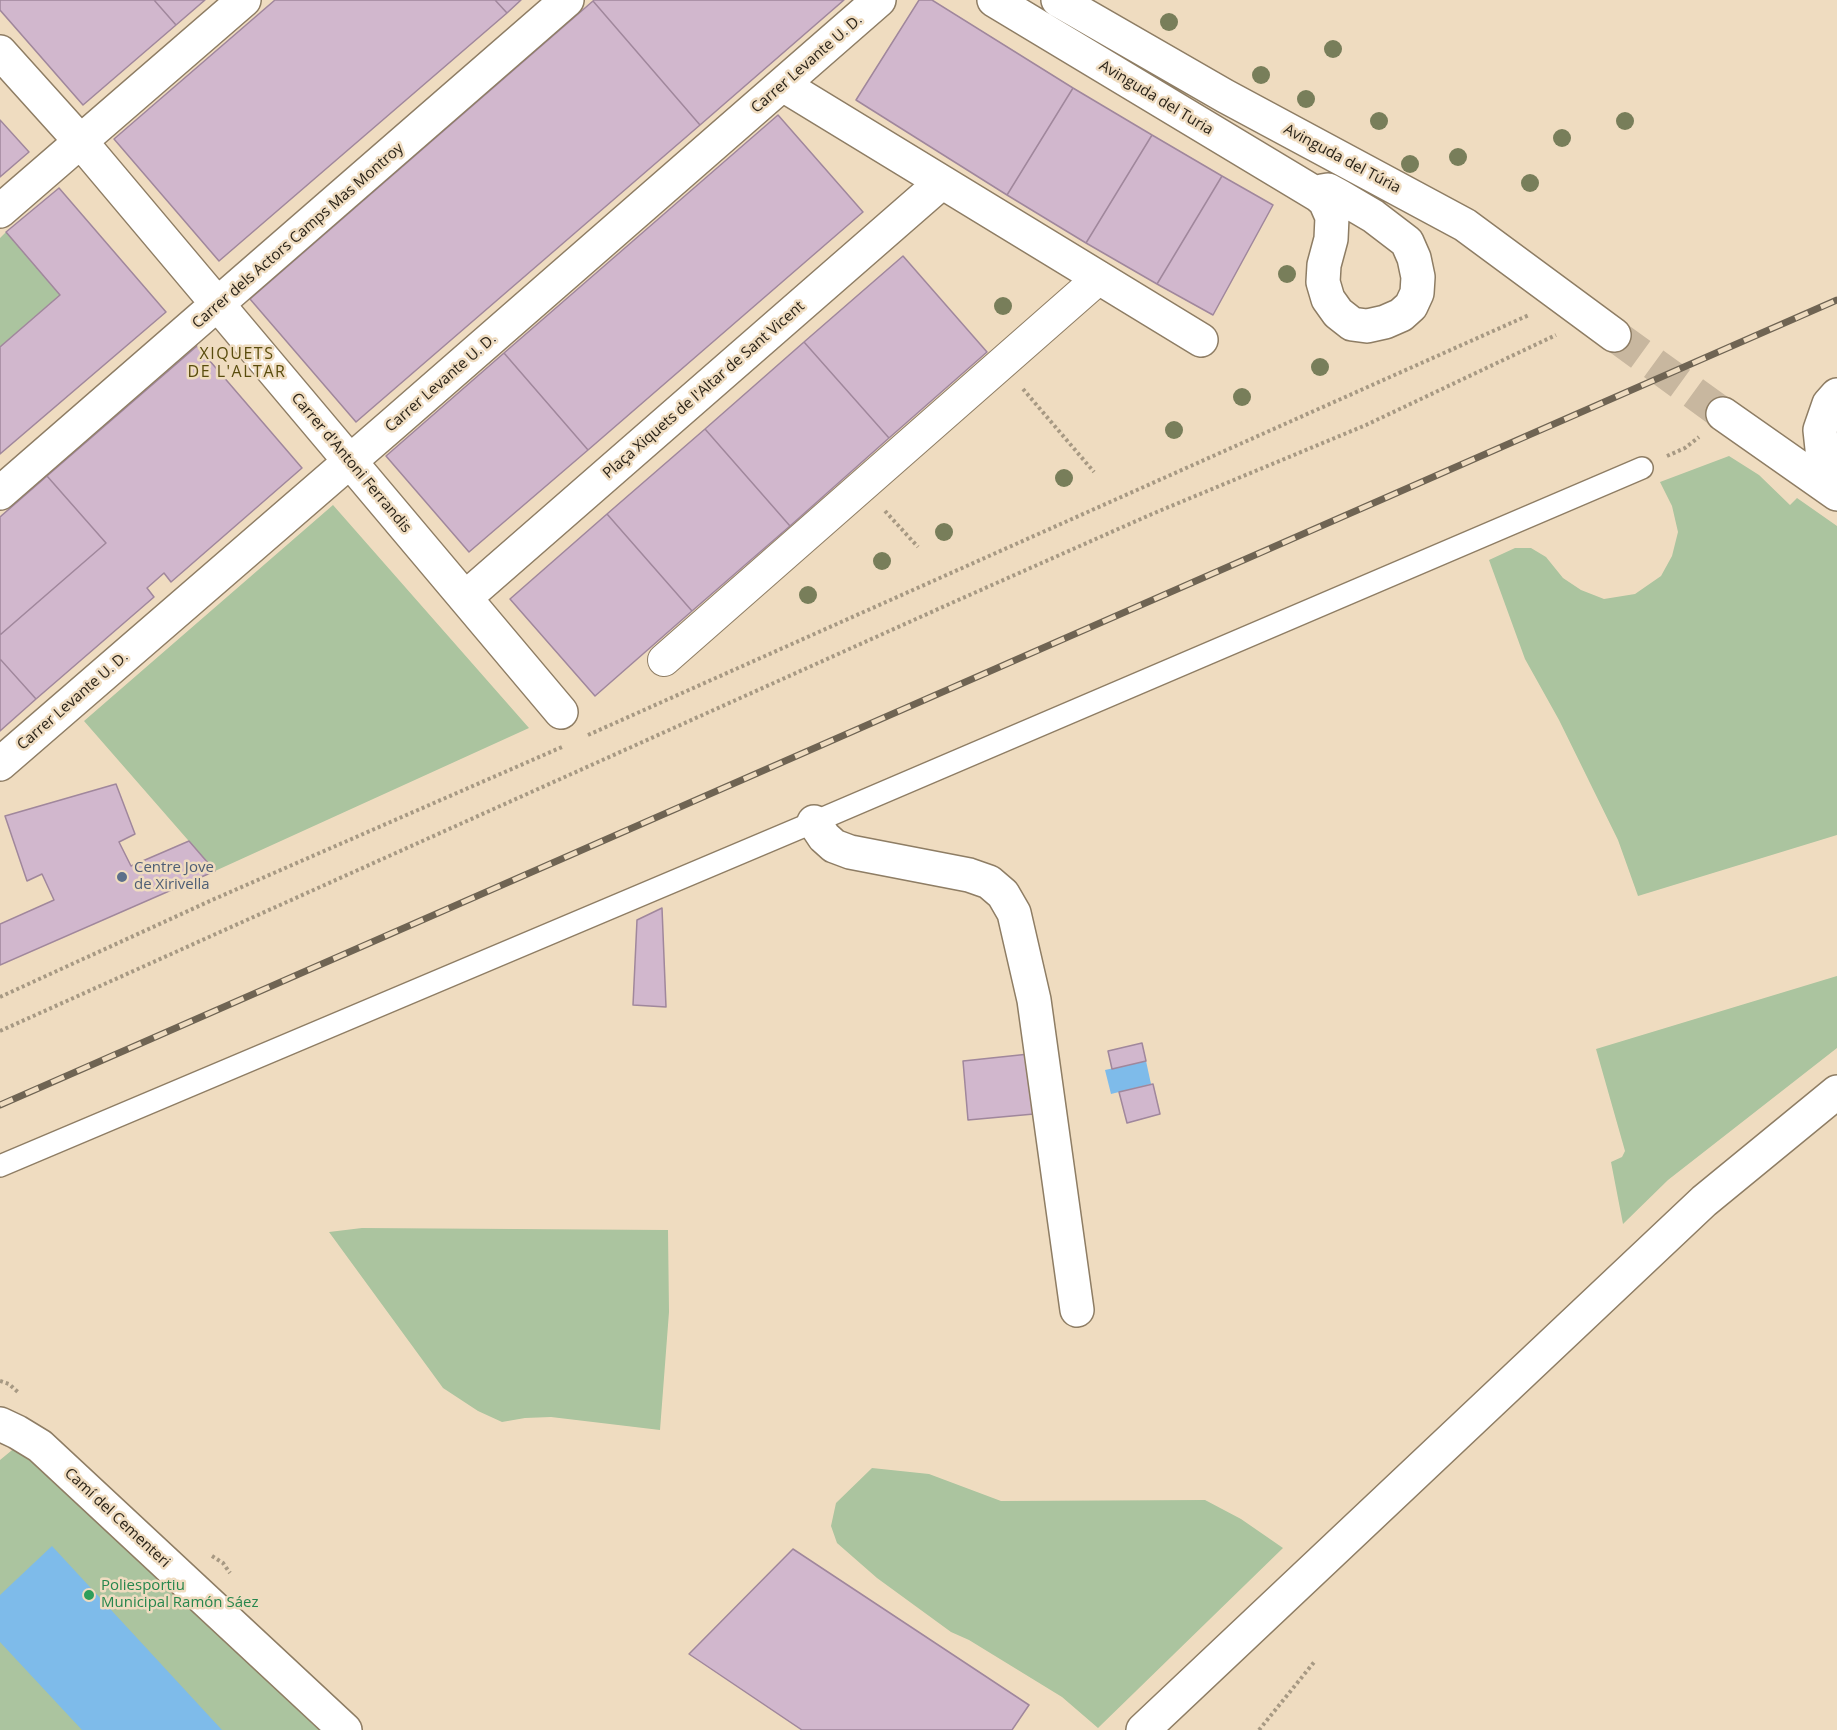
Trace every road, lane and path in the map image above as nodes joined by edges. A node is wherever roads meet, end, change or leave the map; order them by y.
1 (244, 0) edge
2 (567, 0) edge
3 (879, 0) edge
4 (994, 0) edge
5 (1058, 0) edge
6 (0, 52) edge
7 (783, 85) junction
8 (81, 142) junction
9 (942, 182) junction
10 (1318, 195) dead end
11 (0, 211) edge
12 (1099, 278) junction
13 (1565, 299) junction
14 (218, 305) junction
15 (1603, 326) joint
16 (1201, 340) dead end
17 (1001, 364) junction
18 (1837, 395) edge
19 (1727, 416) joint
20 (350, 462) junction
21 (1642, 468) joint
22 (1094, 472) dead end
23 (863, 485) junction
24 (1832, 490) edge
25 (0, 493) edge
26 (918, 547) dead end
27 (465, 598) junction
28 (664, 660) dead end
29 (561, 711) dead end
30 (580, 739) dead end
31 (569, 744) dead end
32 (0, 764) edge
33 (814, 822) junction
34 (0, 997) edge
35 (0, 1031) edge
36 (1837, 1092) edge
37 (0, 1166) edge
38 (1077, 1310) dead end
39 (6, 1423) edge
40 (1315, 1661) dead end
41 (345, 1730) edge
42 (1143, 1730) edge
43 (1259, 1730) edge

1 - 8 street
2 - 14 street, Carrer dels Actors Camps Mas Montroy
3 - 7 street, Carrer Levante U. D.
4 - 10 street, Avinguda del Turia
5 - 13 street, Avinguda del Túria
6 - 8 street, Carrer d'Antoni Ferrandis
7 - 9 street
7 - 20 street, Carrer Levante U. D.
8 - 11 street
8 - 14 street, Carrer d'Antoni Ferrandis
9 - 12 street
9 - 27 street, Plaça Xiquets de l'Altar de Sant Vicent
12 - 16 street
12 - 17 street
13 - 15 street, Avinguda del Túria
13 - 30 path
14 - 20 street, Carrer d'Antoni Ferrandis
14 - 25 street, Carrer dels Actors Camps Mas Montroy
15 - 35 path
17 - 22 path
17 - 23 street
18 - 24 street
19 - 21 path
19 - 24 street
20 - 27 street, Carrer d'Antoni Ferrandis
20 - 32 street, Carrer Levante U. D.
21 - 33 lane
23 - 26 path
23 - 28 street
27 - 29 street, Carrer d'Antoni Ferrandis
31 - 34 path
33 - 37 lane
33 - 38 street
36 - 42 street
39 - 41 street, Camí del Cementeri
40 - 43 path

